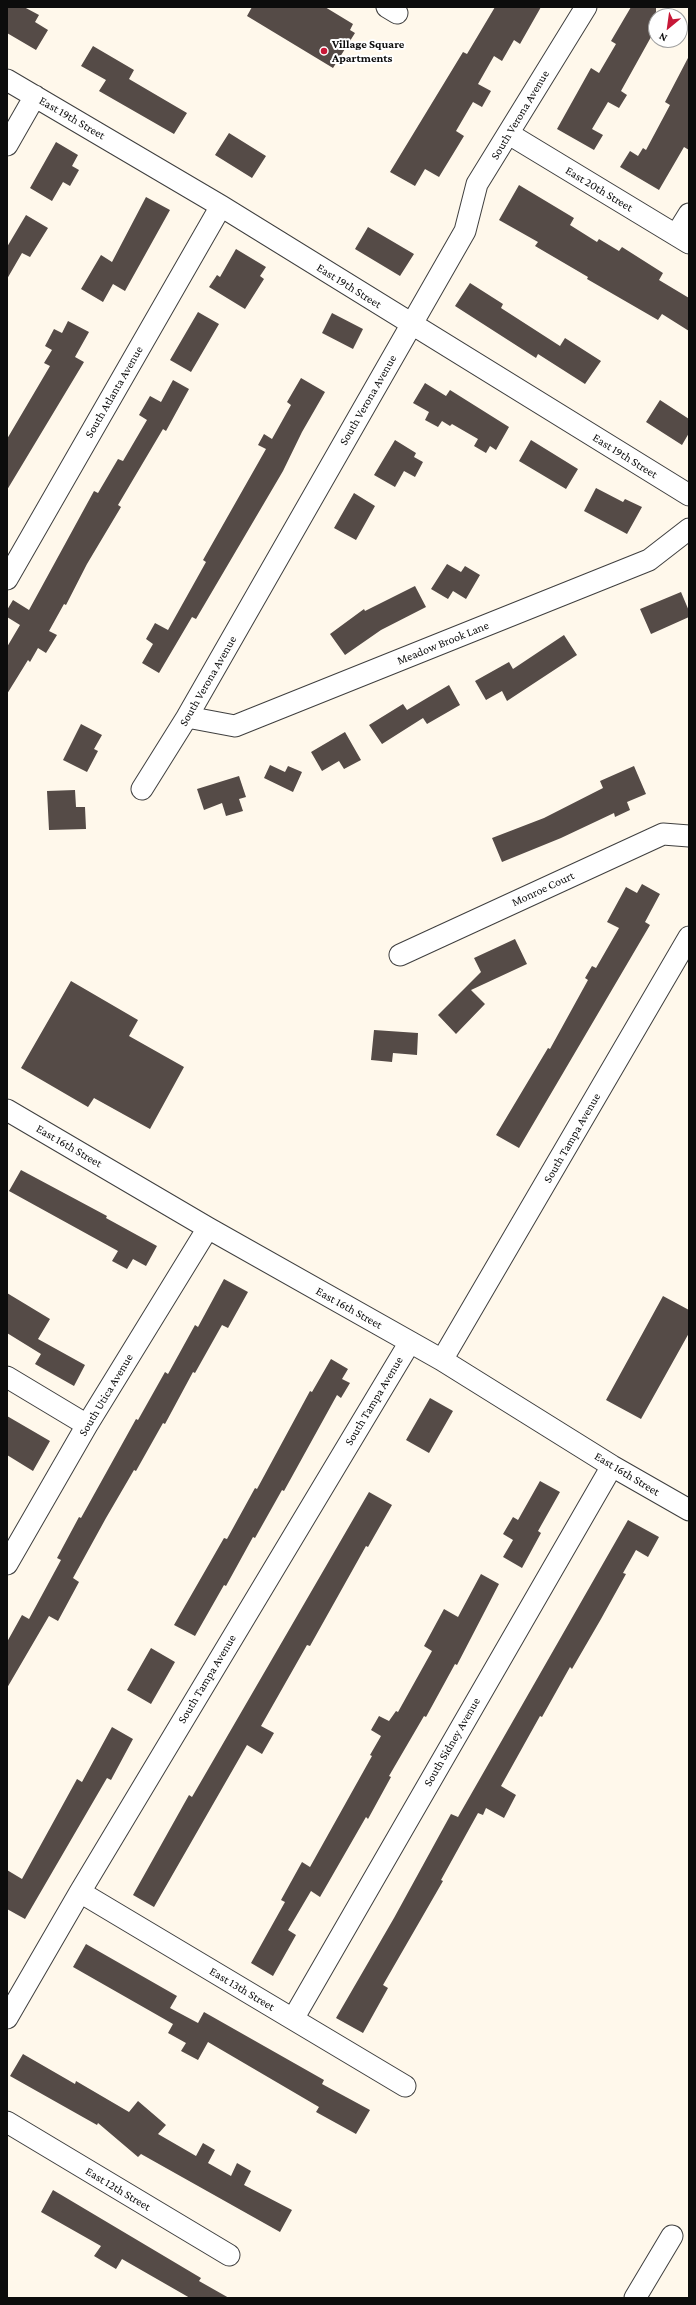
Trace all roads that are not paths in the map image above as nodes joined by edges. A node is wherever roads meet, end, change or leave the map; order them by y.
1 (586, 7) edge
2 (7, 80) edge
3 (35, 96) junction
4 (509, 134) junction
5 (7, 145) edge
6 (221, 206) junction
7 (689, 214) edge
8 (683, 239) edge
9 (411, 325) junction
10 (689, 495) edge
11 (689, 529) edge
12 (7, 579) edge
13 (187, 718) junction
14 (142, 789) dead end
15 (689, 836) edge
16 (689, 936) edge
17 (400, 956) dead end
18 (7, 1110) edge
19 (208, 1228) junction
20 (410, 1342) junction
21 (442, 1360) junction
22 (7, 1377) edge
23 (88, 1425) junction
24 (612, 1466) junction
25 (689, 1510) edge
26 (7, 1564) edge
27 (80, 1892) junction
28 (7, 2018) edge
29 (292, 2019) junction
30 (405, 2086) dead end
31 (7, 2122) edge
32 (672, 2236) dead end
33 (229, 2255) dead end
34 (635, 2298) edge

1 - 4 street, South Verona Avenue
2 - 3 street, East 19th Street
3 - 5 street
3 - 6 street, East 19th Street
4 - 8 street, East 20th Street
4 - 9 street, South Verona Avenue
6 - 9 street, East 19th Street
6 - 12 street, South Atlanta Avenue
7 - 8 street
9 - 10 street, East 19th Street
9 - 13 street, South Verona Avenue
11 - 13 street, Meadow Brook Lane
13 - 14 street, South Verona Avenue
15 - 17 street, Monroe Court
16 - 21 street, South Tampa Avenue
18 - 19 street, East 16th Street
19 - 20 street, East 16th Street
19 - 23 street, South Utica Avenue
20 - 21 street, East 16th Street
20 - 27 street, South Tampa Avenue
21 - 24 street, East 16th Street
22 - 23 street
23 - 26 street, South Utica Avenue
24 - 25 street, East 16th Street
24 - 29 street, South Sidney Avenue
27 - 28 street, South Tampa Avenue
27 - 29 street, East 13th Street
29 - 30 street, East 13th Street
31 - 33 street, East 12th Street
32 - 34 street

